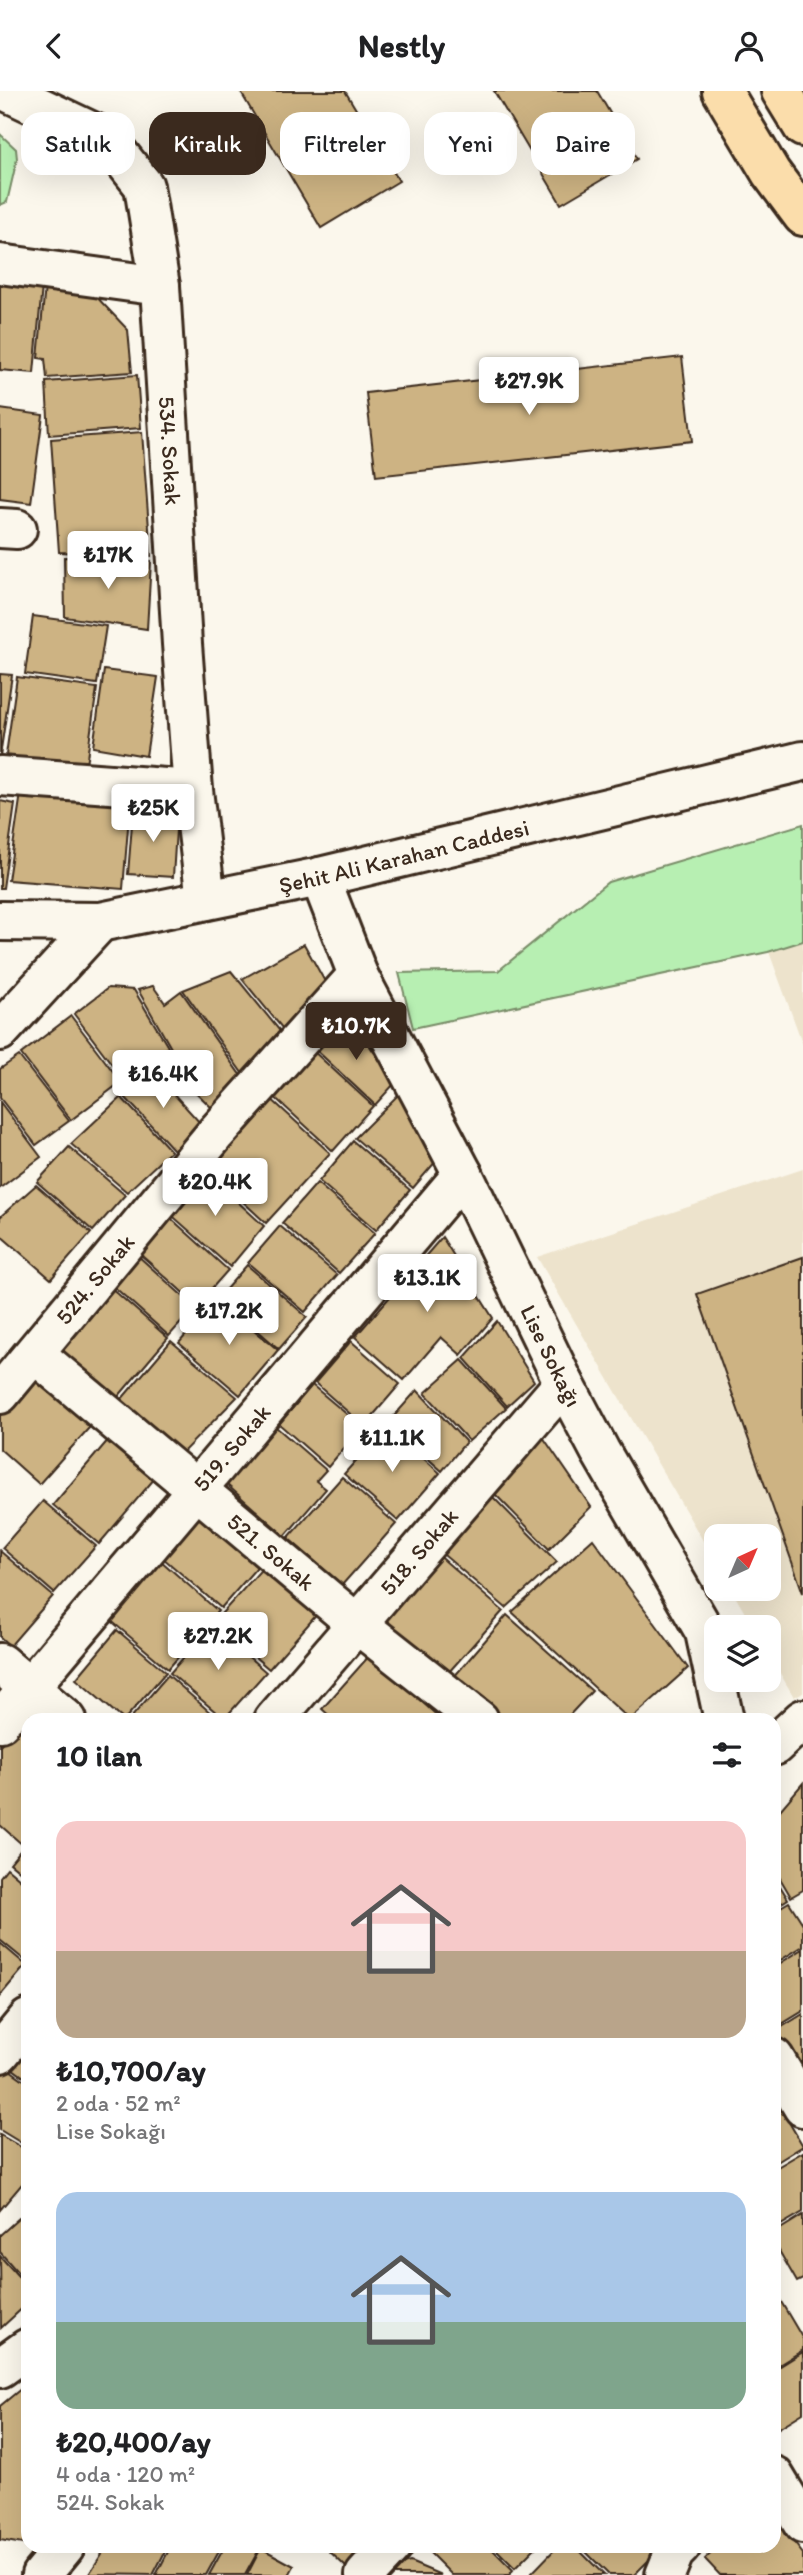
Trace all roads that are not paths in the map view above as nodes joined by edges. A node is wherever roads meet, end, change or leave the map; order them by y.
1 (6, 91) edge
2 (722, 91) edge
3 (781, 91) edge
4 (803, 127) edge
5 (803, 216) edge
6 (0, 264) edge
7 (160, 286) junction
8 (803, 761) edge
9 (0, 776) edge
10 (193, 790) junction
11 (320, 877) junction
12 (206, 900) junction
13 (0, 921) edge
14 (100, 922) junction
15 (358, 975) junction
16 (0, 1031) edge
17 (463, 1174) junction
18 (35, 1355) junction
19 (564, 1383) junction
20 (0, 1395) edge
21 (196, 1489) junction
22 (356, 1623) junction
23 (0, 1663) edge
24 (30, 1687) junction
25 (59, 1713) edge
26 (280, 1713) edge
27 (470, 1713) edge
28 (722, 1713) edge
29 (803, 1719) edge
30 (0, 1722) edge
31 (781, 1739) edge
32 (21, 2027) edge
33 (0, 2053) edge
34 (781, 2071) edge
35 (803, 2107) edge
36 (21, 2353) edge
37 (0, 2368) edge
38 (781, 2488) edge
39 (803, 2524) edge
40 (59, 2553) edge
41 (385, 2553) edge
42 (674, 2553) edge
43 (41, 2575) edge
44 (365, 2575) edge
45 (665, 2575) edge

1 - 7 street, 534. Sokak
2 - 5 highway
3 - 4 highway
6 - 7 street
7 - 10 street, 534. Sokak
8 - 11 street, Şehit Ali Karahan Caddesi
9 - 10 street
10 - 12 street, 534. Sokak
11 - 12 street, Şehit Ali Karahan Caddesi
11 - 15 street, Lise Sokağı
12 - 14 street, Şehit Ali Karahan Caddesi
13 - 14 street, Şehit Ali Karahan Caddesi
14 - 16 street
15 - 17 street, Lise Sokağı
15 - 18 street, 524. Sokak
17 - 19 street, Lise Sokağı
17 - 21 street, 519. Sokak
18 - 20 street, 524. Sokak
18 - 21 street, 521. Sokak
19 - 22 street, 518. Sokak
19 - 28 street, Lise Sokağı
21 - 22 street, 521. Sokak
21 - 24 street, 519. Sokak
22 - 26 street, 518. Sokak
22 - 27 street, 521. Sokak
23 - 24 street
24 - 25 street
24 - 30 street, 519. Sokak
29 - 31 street
32 - 33 street
34 - 35 street
36 - 37 street
38 - 39 street
40 - 43 street
41 - 44 street
42 - 45 street

